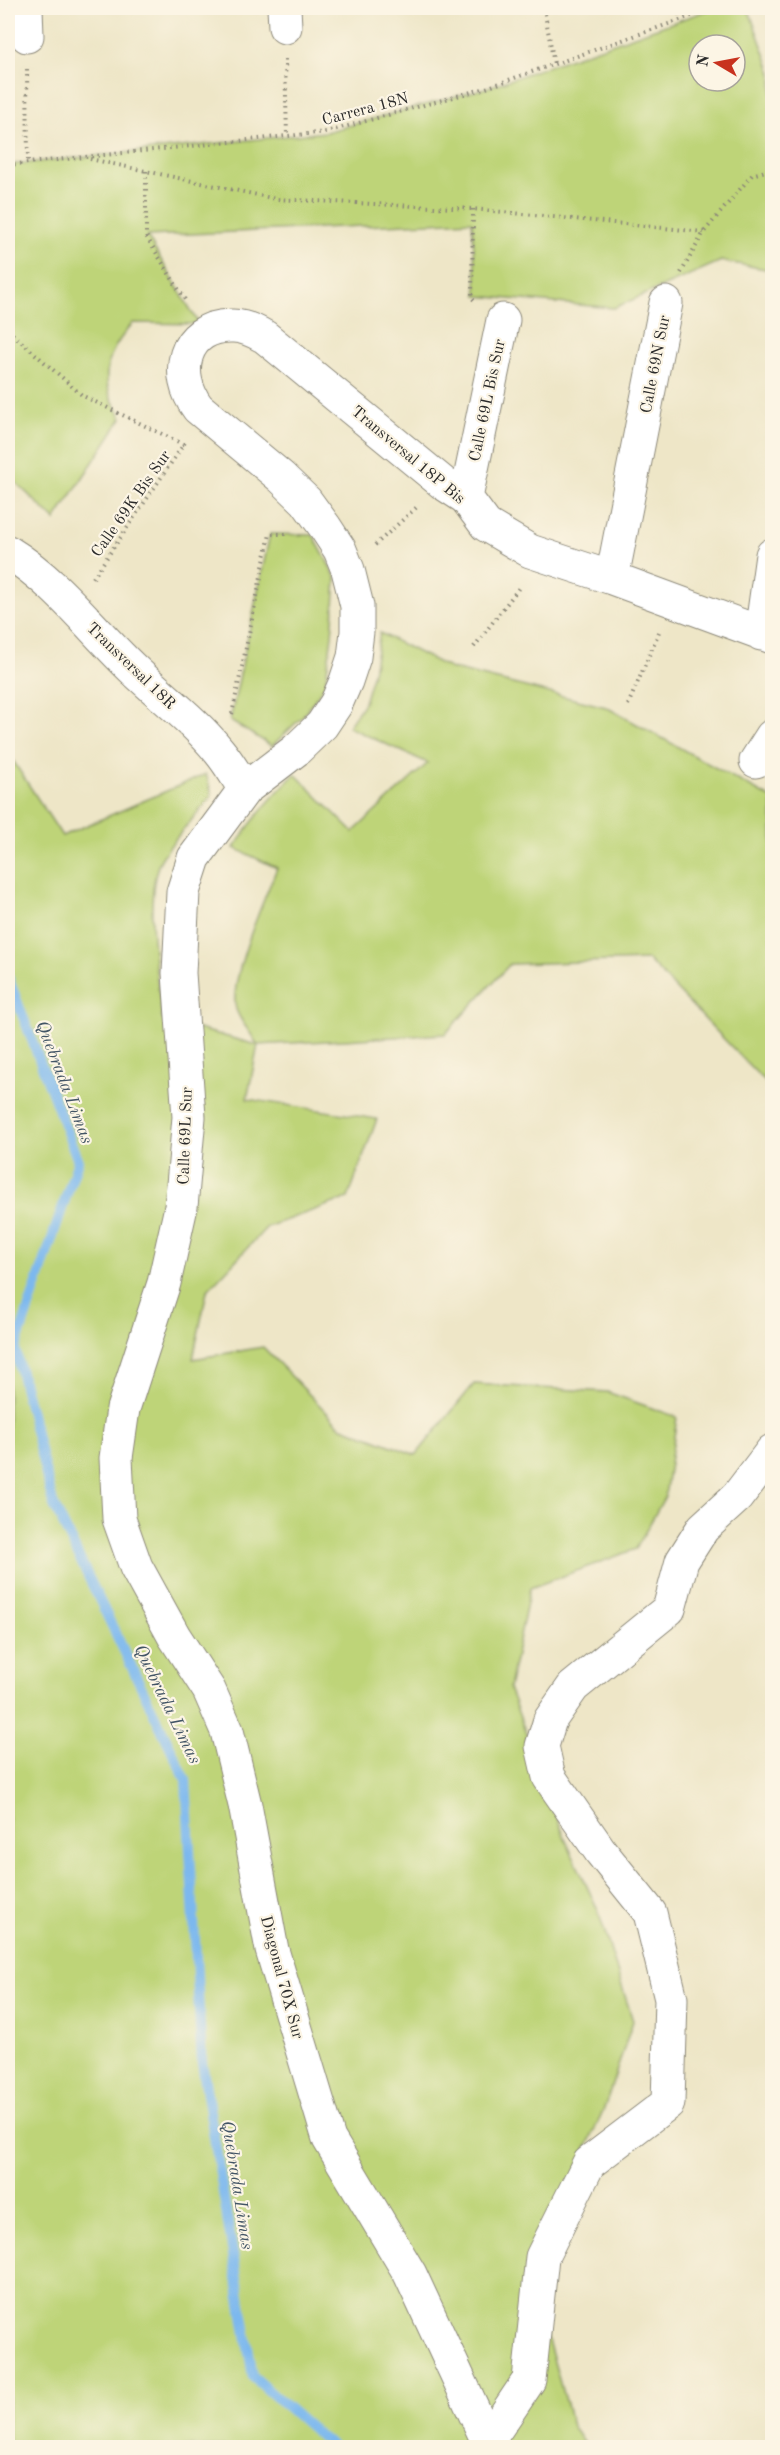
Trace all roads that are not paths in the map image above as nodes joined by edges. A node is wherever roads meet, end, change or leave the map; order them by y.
1 (666, 303) road end
2 (503, 320) road end
3 (198, 408) joint
4 (454, 490) junction
5 (8, 552) edge
6 (772, 555) edge
7 (612, 578) junction
8 (767, 635) edge
9 (245, 789) junction
10 (772, 1451) edge
11 (116, 1458) joint
12 (490, 2444) edge

1 - 7 street, Calle 69N Sur
2 - 4 street, Calle 69L Bis Sur
3 - 4 street, Transversal 18P Bis
3 - 9 street, Calle 69L Sur
4 - 7 street, Transversal 18P Bis
5 - 9 street, Transversal 18R
6 - 8 street
7 - 8 street, Transversal 18P Bis
9 - 11 street, Calle 69L Sur
10 - 12 street
11 - 12 street, Diagonal 70X Sur

